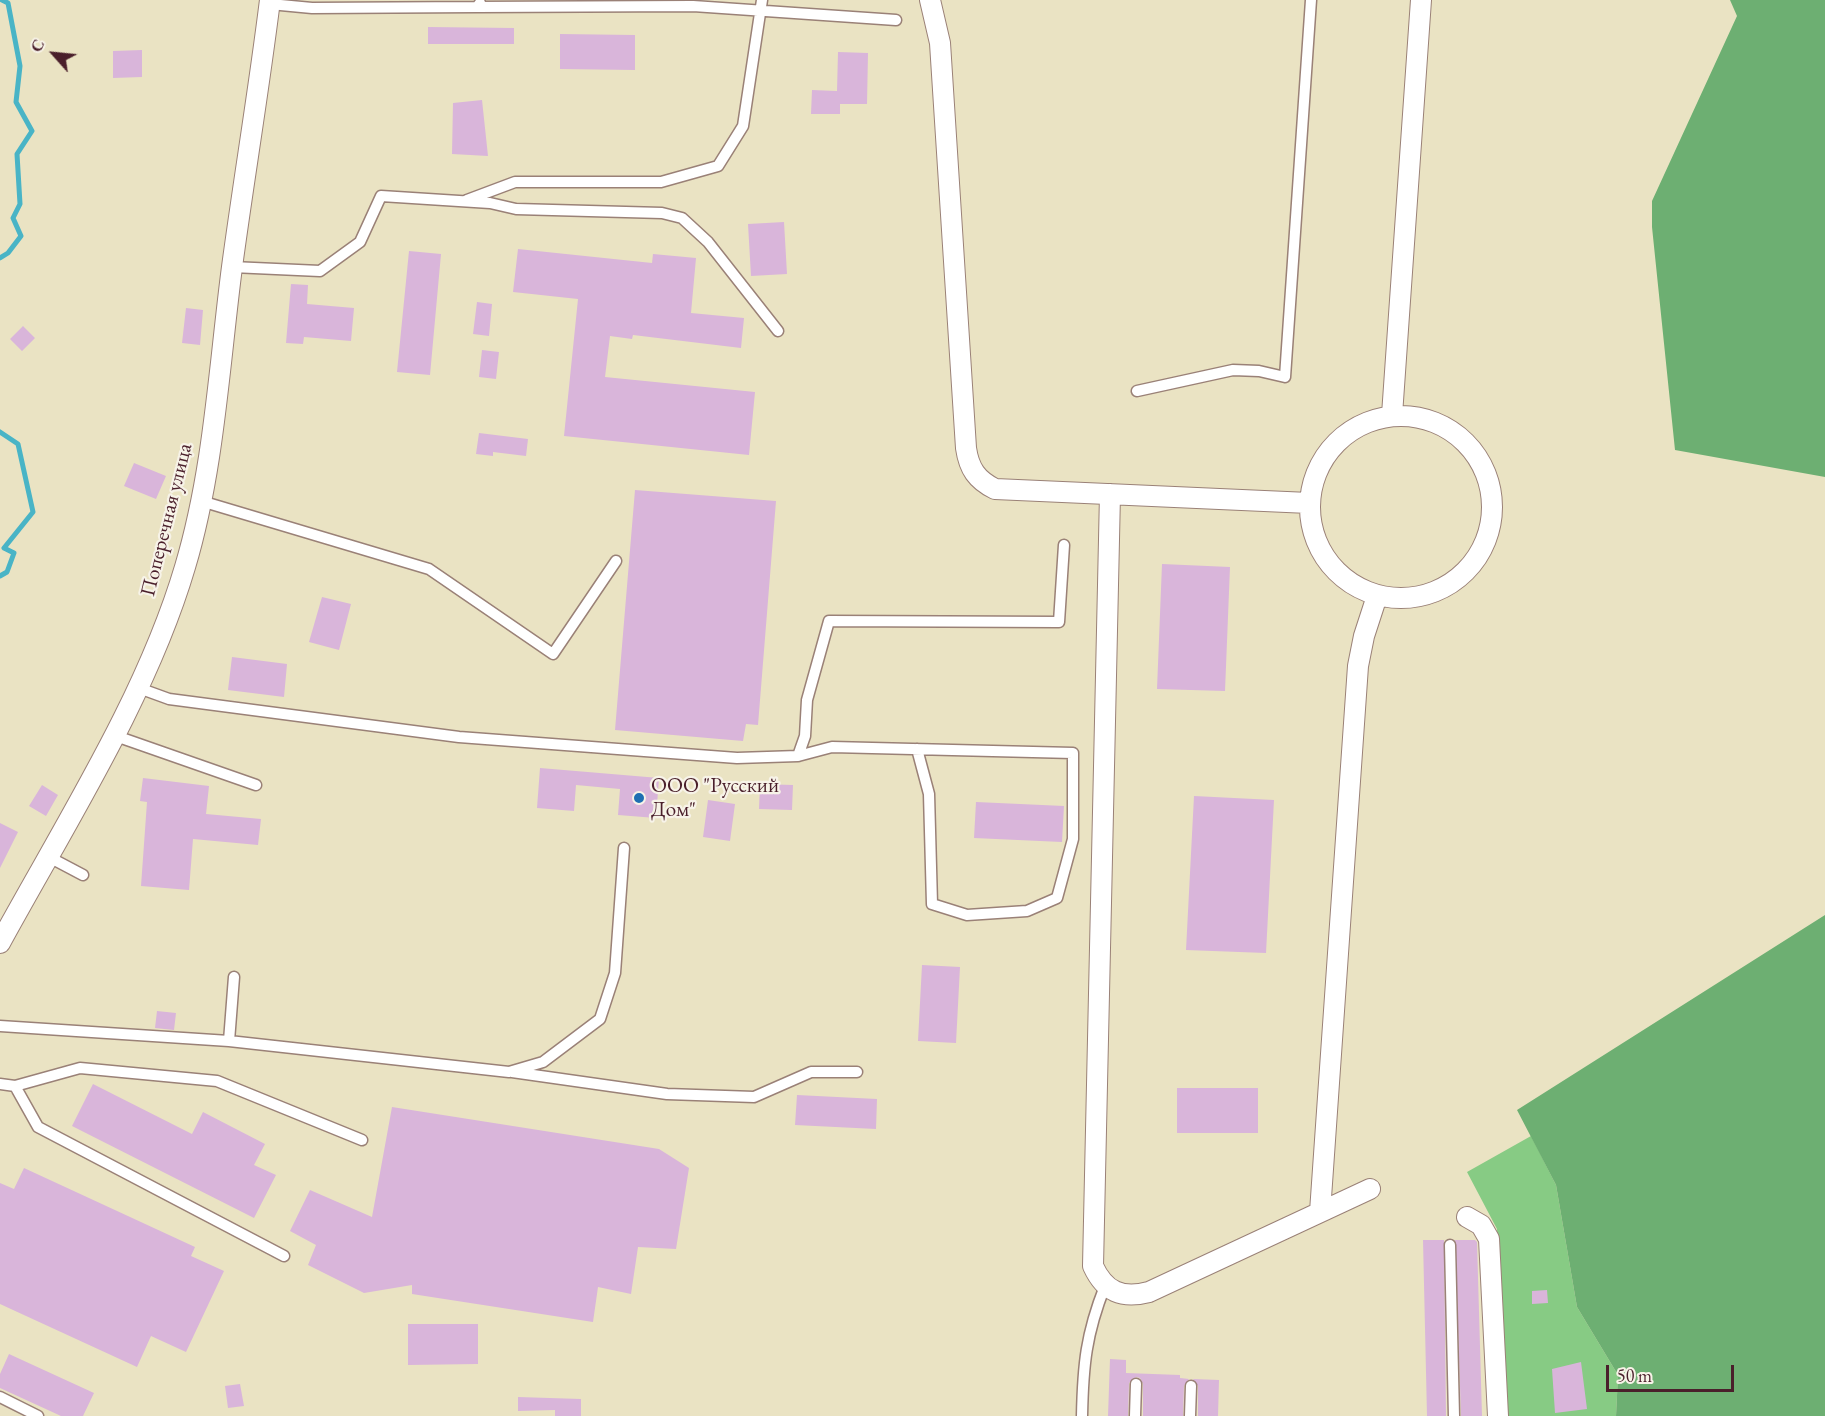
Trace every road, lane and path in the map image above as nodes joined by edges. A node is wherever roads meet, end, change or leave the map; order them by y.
1 (930, 0) edge
2 (1311, 0) edge
3 (1421, 0) edge
4 (270, 2) edge
5 (479, 4) edge
6 (761, 5) edge
7 (896, 21) dead end
8 (464, 201) junction
9 (232, 267) junction
10 (778, 331) dead end
11 (1137, 391) dead end
12 (1392, 415) junction
13 (1110, 494) junction
14 (201, 501) junction
15 (1309, 503) junction
16 (1064, 545) dead end
17 (616, 561) dead end
18 (1377, 596) junction
19 (136, 687) junction
20 (114, 735) junction
21 (917, 749) junction
22 (798, 756) junction
23 (256, 784) dead end
24 (624, 848) dead end
25 (47, 856) junction
26 (83, 875) dead end
27 (0, 943) edge
28 (234, 977) dead end
29 (0, 1026) edge
30 (229, 1041) junction
31 (509, 1072) junction
32 (856, 1072) dead end
33 (0, 1084) edge
34 (15, 1086) junction
35 (362, 1140) dead end
36 (1370, 1189) dead end
37 (1320, 1212) junction
38 (1467, 1217) dead end
39 (1450, 1245) dead end
40 (284, 1256) dead end
41 (1105, 1286) junction
42 (1136, 1384) dead end
43 (1191, 1386) dead end
44 (0, 1398) edge
45 (38, 1416) edge
46 (1082, 1416) edge
47 (1136, 1416) edge
48 (1190, 1416) edge
49 (1454, 1416) edge
50 (1498, 1416) edge

1 - 13 street
2 - 11 lane
3 - 12 street
4 - 5 lane
4 - 9 street, Поперечная улица
5 - 6 lane
6 - 7 lane
6 - 8 lane
8 - 9 lane
8 - 10 lane
9 - 14 street, Поперечная улица
12 - 15 street
12 - 18 street
13 - 15 street
13 - 41 street
14 - 17 lane
14 - 19 street, Поперечная улица
15 - 18 street
16 - 22 lane
18 - 37 street
19 - 20 street, Поперечная улица
19 - 22 lane
20 - 23 lane
20 - 25 street, Поперечная улица
21 - 21 lane
21 - 22 lane
24 - 31 lane
25 - 26 lane
25 - 27 street, Поперечная улица
28 - 30 lane
29 - 30 lane
30 - 31 lane
31 - 32 lane
33 - 34 lane
34 - 35 lane
34 - 40 lane
36 - 37 street
37 - 41 street
38 - 50 street
39 - 49 lane
41 - 46 lane
42 - 47 lane
43 - 48 lane
44 - 45 lane

